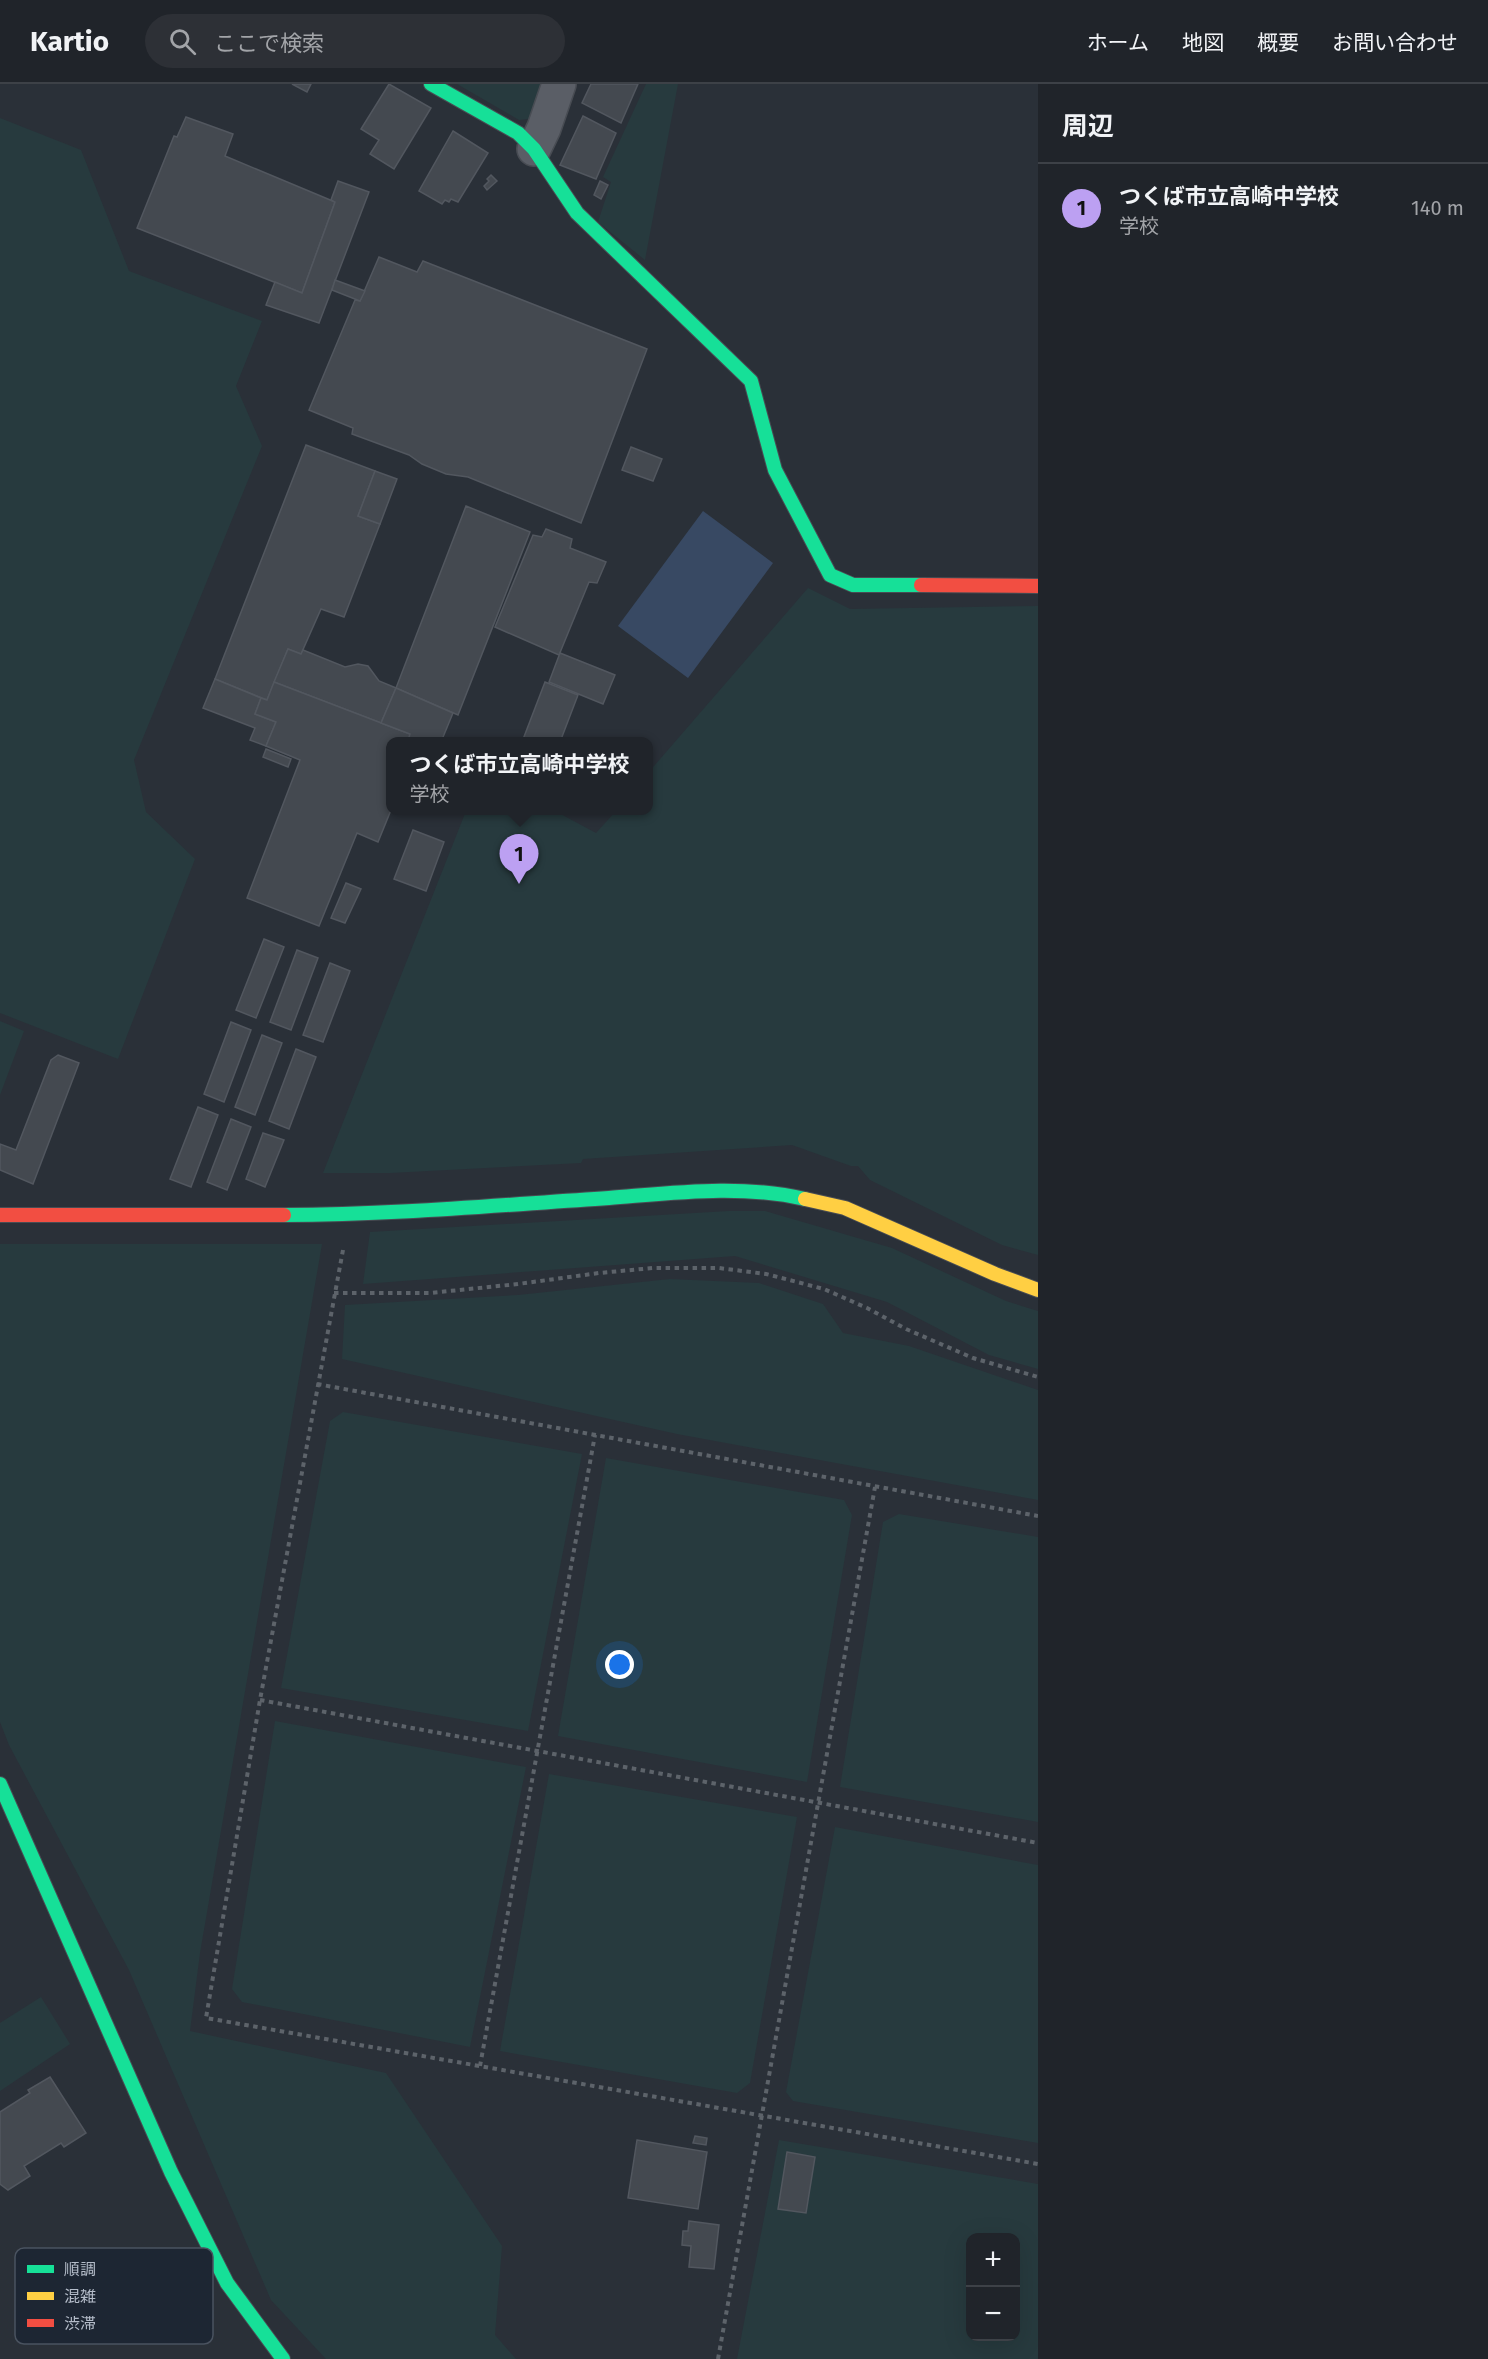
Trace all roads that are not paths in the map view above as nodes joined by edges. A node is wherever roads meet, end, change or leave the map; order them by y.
1 (431, 84) edge
2 (559, 84) edge
3 (534, 149) junction
4 (1038, 586) edge
5 (0, 1215) edge
6 (1038, 1290) edge
7 (0, 1784) edge
8 (209, 2248) edge
9 (213, 2255) edge
10 (283, 2359) edge

1 - 3 street
2 - 3 street
3 - 4 street
5 - 6 street
7 - 8 street
9 - 10 street

